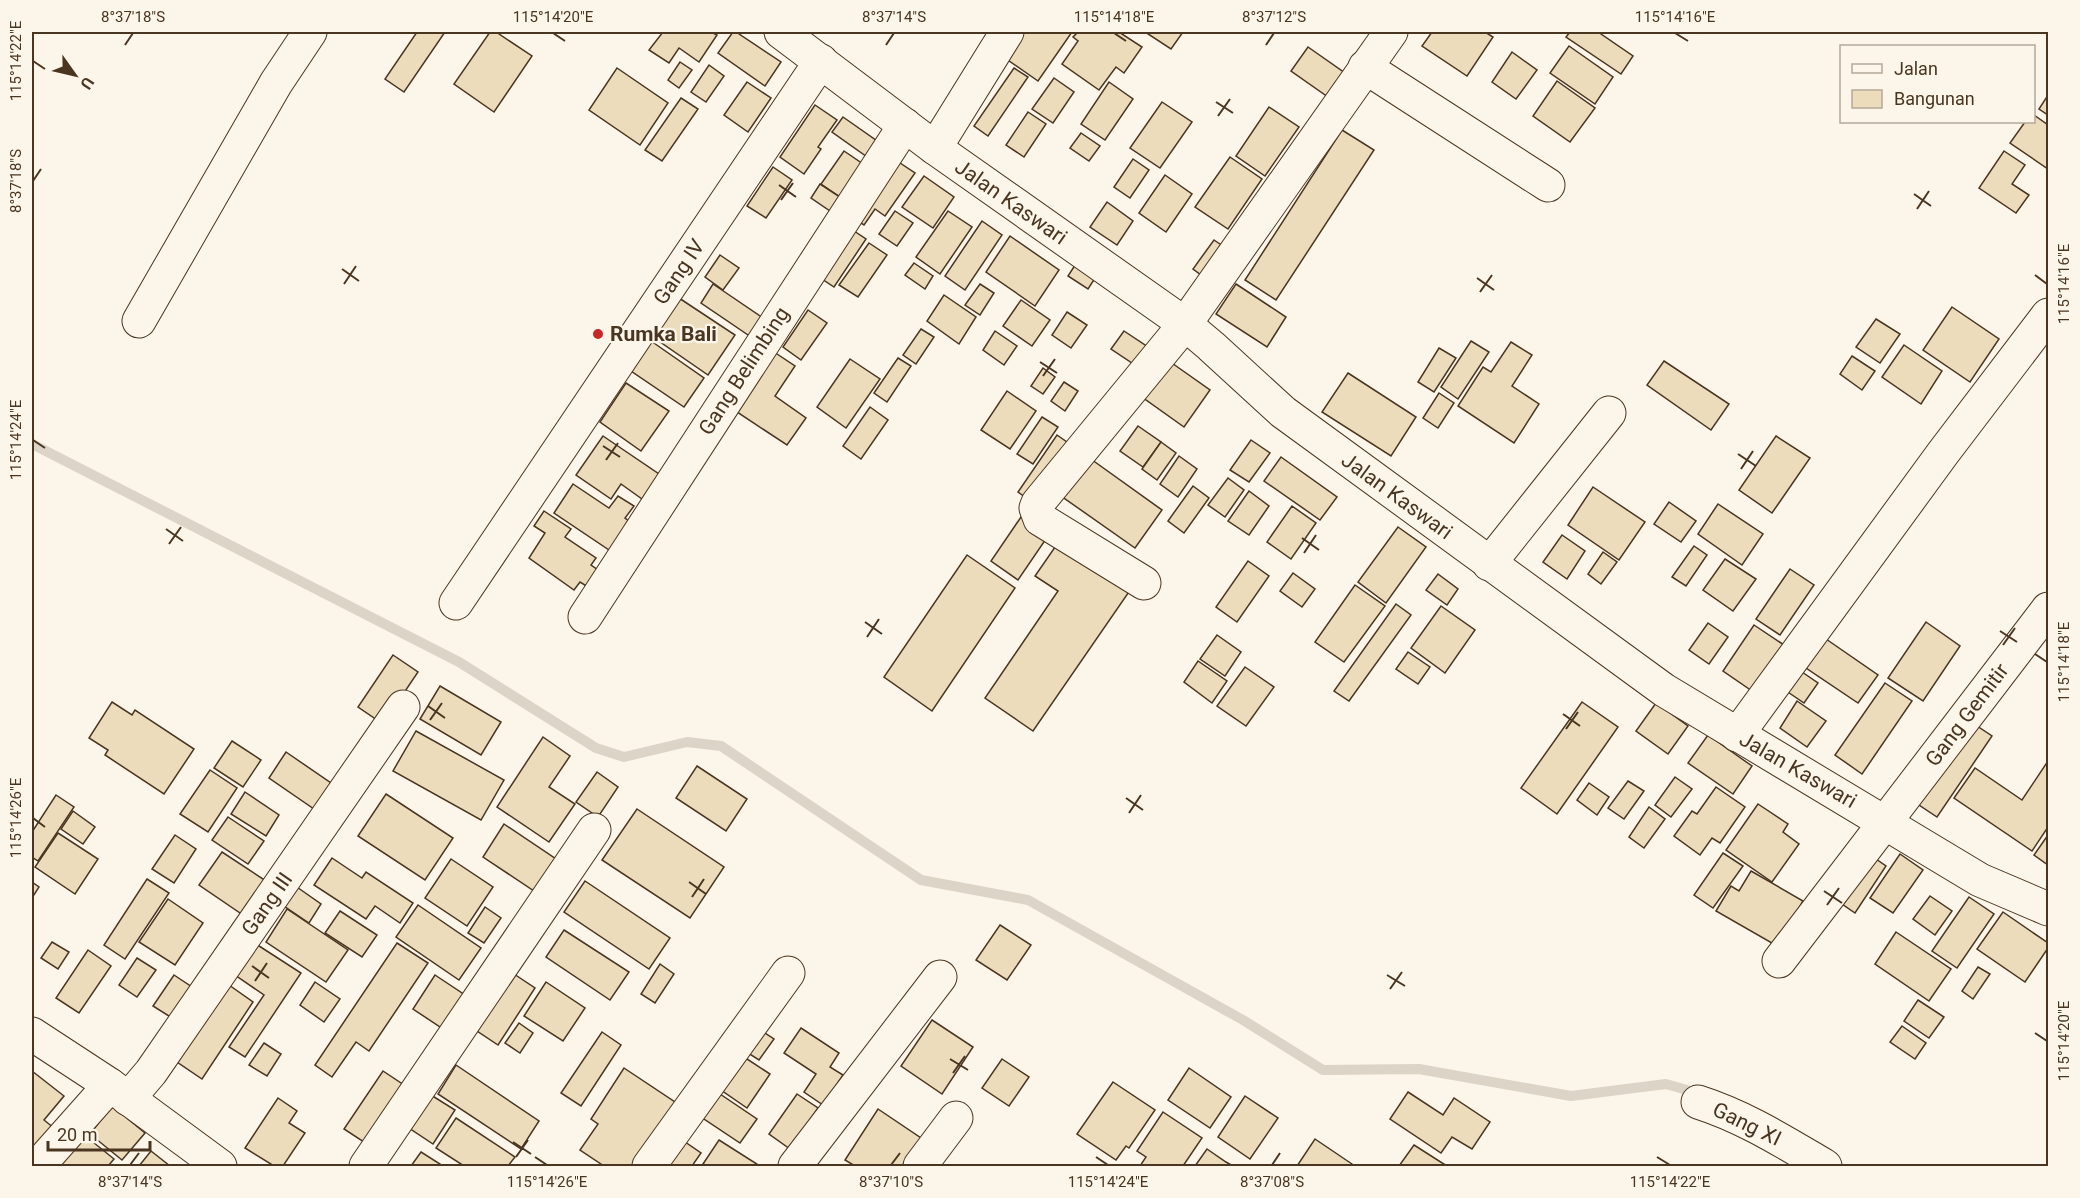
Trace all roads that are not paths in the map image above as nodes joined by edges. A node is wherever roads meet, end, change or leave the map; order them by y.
1 (310, 32) edge
2 (781, 32) edge
3 (1007, 32) edge
4 (1390, 32) edge
5 (821, 61) junction
6 (1365, 67) junction
7 (905, 125) junction
8 (935, 148) junction
9 (1548, 186) dead end
10 (2049, 315) edge
11 (139, 321) dead end
12 (1185, 324) junction
13 (1609, 413) dead end
14 (1489, 564) junction
15 (1144, 583) dead end
16 (456, 603) dead end
17 (2049, 609) edge
18 (585, 617) dead end
19 (403, 707) dead end
20 (1737, 735) junction
21 (1886, 822) junction
22 (594, 830) dead end
23 (2049, 909) edge
24 (1779, 961) dead end
25 (788, 973) dead end
26 (940, 977) dead end
27 (32, 1034) edge
28 (119, 1092) junction
29 (1698, 1102) dead end
30 (956, 1118) dead end
31 (38, 1167) edge
32 (220, 1167) edge
33 (366, 1167) edge
34 (649, 1167) edge
35 (795, 1167) edge
36 (920, 1167) edge
37 (1825, 1167) edge

1 - 11 street
2 - 5 street, Jalan Kaswari
3 - 8 street
4 - 6 street
5 - 7 street, Jalan Kaswari
5 - 16 street, Gang IV
6 - 9 street
6 - 12 street
7 - 8 street, Jalan Kaswari
7 - 18 street, Gang Belimbing
8 - 12 street, Jalan Kaswari
10 - 20 street
12 - 14 street, Jalan Kaswari
12 - 15 street
13 - 14 street
14 - 20 street, Jalan Kaswari
17 - 21 street, Gang Gemitir
19 - 28 street, Gang III
20 - 21 street, Jalan Kaswari
21 - 23 street, Jalan Kaswari
21 - 24 street, Gang Gemitir
22 - 33 street
25 - 34 street
26 - 35 street
27 - 28 street
28 - 31 street, Gang III
28 - 32 street
29 - 37 street, Gang XI
30 - 36 street

